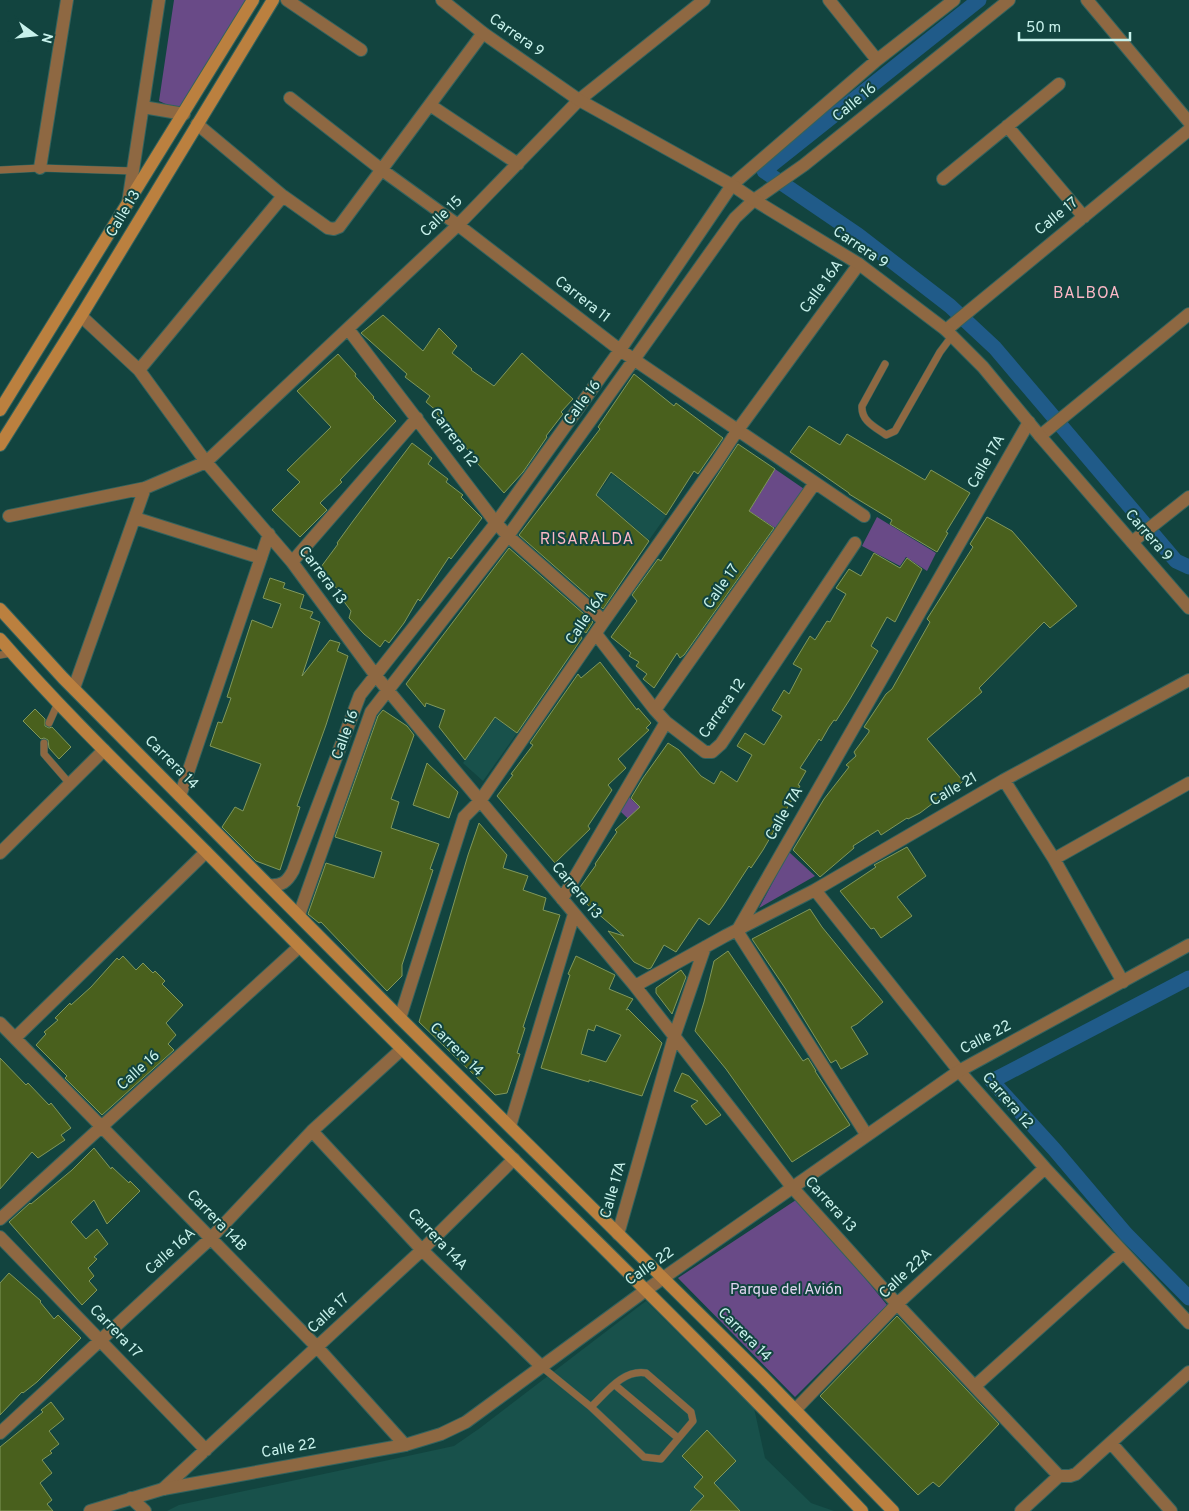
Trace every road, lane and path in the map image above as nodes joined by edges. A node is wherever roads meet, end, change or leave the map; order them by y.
1 (67, 0) edge
2 (159, 0) edge
3 (253, 0) edge
4 (274, 0) edge
5 (287, 0) edge
6 (443, 0) edge
7 (704, 0) edge
8 (829, 0) edge
9 (954, 0) edge
10 (1010, 0) edge
11 (1087, 0) edge
12 (483, 33) junction
13 (362, 50) dead end
14 (877, 60) junction
15 (1058, 84) dead end
16 (290, 98) dead end
17 (579, 100) junction
18 (430, 105) junction
19 (143, 107) junction
20 (184, 114) junction
21 (1189, 122) edge
22 (198, 124) junction
23 (1007, 126) junction
24 (1189, 130) edge
25 (518, 164) junction
26 (40, 168) junction
27 (0, 170) edge
28 (382, 170) junction
29 (133, 171) junction
30 (943, 179) dead end
31 (732, 185) junction
32 (283, 196) junction
33 (754, 200) junction
34 (127, 206) junction
35 (1084, 217) junction
36 (458, 225) junction
37 (859, 264) junction
38 (1189, 314) edge
39 (81, 316) junction
40 (348, 329) junction
41 (949, 333) junction
42 (620, 350) junction
43 (634, 360) junction
44 (886, 364) dead end
45 (139, 370) junction
46 (0, 410) edge
47 (417, 418) junction
48 (1029, 422) junction
49 (737, 431) junction
50 (1044, 432) junction
51 (0, 445) edge
52 (206, 462) junction
53 (815, 483) junction
54 (145, 488) junction
55 (1189, 496) edge
56 (8, 516) dead end
57 (864, 516) dead end
58 (135, 518) junction
59 (496, 522) junction
60 (269, 534) junction
61 (1141, 535) junction
62 (508, 536) junction
63 (855, 543) dead end
64 (261, 558) junction
65 (292, 562) junction
66 (1189, 608) edge
67 (0, 609) edge
68 (604, 621) junction
69 (596, 634) junction
70 (0, 640) edge
71 (6, 654) edge
72 (376, 676) junction
73 (1189, 680) edge
74 (74, 688) junction
75 (388, 688) junction
76 (58, 703) junction
77 (655, 710) junction
78 (666, 722) junction
79 (49, 723) dead end
80 (44, 743) dead end
81 (104, 750) junction
82 (1004, 780) junction
83 (1189, 783) edge
84 (70, 784) junction
85 (180, 796) junction
86 (480, 801) junction
87 (206, 852) junction
88 (0, 853) edge
89 (1054, 860) junction
90 (268, 885) junction
91 (815, 890) junction
92 (562, 900) junction
93 (574, 914) junction
94 (299, 915) junction
95 (737, 931) junction
96 (1189, 945) edge
97 (299, 947) junction
98 (705, 947) junction
99 (1124, 982) junction
100 (635, 986) junction
101 (400, 1018) junction
102 (0, 1023) edge
103 (674, 1037) junction
104 (15, 1038) junction
105 (402, 1049) junction
106 (959, 1071) junction
107 (510, 1126) junction
108 (101, 1127) junction
109 (312, 1132) junction
110 (866, 1134) junction
111 (514, 1159) junction
112 (1045, 1168) junction
113 (792, 1187) junction
114 (0, 1219) edge
115 (618, 1234) junction
116 (0, 1237) edge
117 (210, 1238) junction
118 (422, 1250) junction
119 (1123, 1253) junction
120 (662, 1278) junction
121 (646, 1290) junction
122 (897, 1304) junction
123 (1189, 1323) edge
124 (99, 1340) junction
125 (317, 1347) junction
126 (542, 1367) junction
127 (1189, 1372) edge
128 (616, 1385) junction
129 (975, 1386) junction
130 (591, 1407) junction
131 (795, 1410) junction
132 (0, 1434) edge
133 (678, 1438) junction
134 (1111, 1443) junction
135 (405, 1445) junction
136 (206, 1450) junction
137 (1059, 1476) junction
138 (163, 1489) junction
139 (131, 1498) junction
140 (90, 1511) edge
141 (145, 1511) edge
142 (862, 1511) edge
143 (893, 1511) edge
144 (1021, 1511) edge
145 (1171, 1511) edge

1 - 26 street
2 - 19 street
3 - 20 main road, Calle 13
4 - 22 main road, Calle 13
5 - 13 street
6 - 12 street, Carrera 9
7 - 17 street, Calle 15
8 - 14 street
9 - 14 street, Calle 16
10 - 33 street, Calle 16
11 - 21 street
12 - 17 street, Carrera 9
12 - 18 street
14 - 31 street, Calle 16
15 - 23 street
16 - 28 street, Carrera 11
17 - 25 street, Calle 15
17 - 31 street, Carrera 9
18 - 25 street
18 - 28 street
19 - 20 street
19 - 29 street
20 - 34 main road, Calle 13
22 - 32 street
22 - 39 main road, Calle 13
23 - 30 street
23 - 35 street
24 - 35 street, Calle 17
25 - 36 street, Calle 15
26 - 27 lane
26 - 29 lane
28 - 32 street
28 - 36 street, Carrera 11
29 - 34 street
31 - 33 street, Carrera 9
31 - 42 street, Calle 16
32 - 45 street
33 - 37 street, Carrera 9
33 - 43 street, Calle 16
34 - 46 main road, Calle 13
35 - 41 street, Calle 17
36 - 40 street, Calle 15
36 - 42 street, Carrera 11
37 - 41 street, Carrera 9
37 - 49 street, Calle 16A
38 - 50 street
39 - 45 street, Carrera 13
39 - 51 main road, Calle 13
40 - 47 street, Carrera 12
40 - 52 street, Calle 15
41 - 44 lane
41 - 48 street, Carrera 9
42 - 43 street, Carrera 11
42 - 59 street, Calle 16
43 - 49 street, Carrera 11
43 - 62 street, Calle 16
45 - 52 street, Carrera 13
47 - 59 street, Carrera 12
47 - 65 street
48 - 50 street, Carrera 9
48 - 95 street, Calle 17A
49 - 53 street, Carrera 11
49 - 68 street, Calle 16A
50 - 61 street, Carrera 9
52 - 54 street
52 - 60 street, Carrera 13
53 - 57 street, Carrera 11
53 - 77 street, Calle 17
54 - 56 street
54 - 58 street
55 - 61 street
58 - 64 street
58 - 74 street
59 - 62 street, Carrera 12
59 - 72 street, Calle 16
60 - 64 street
60 - 65 street, Carrera 13
61 - 66 street, Carrera 9
62 - 68 street, Carrera 12
62 - 75 street, Calle 16
63 - 78 street, Carrera 12
64 - 85 street
65 - 72 street, Carrera 13
67 - 74 main road, Carrera 14
68 - 69 street, Calle 16A
69 - 77 street, Carrera 12
69 - 86 street, Calle 16A
70 - 71 main road
71 - 76 main road
72 - 75 street, Carrera 13
72 - 90 street, Calle 16
73 - 82 street, Calle 21
74 - 85 main road, Carrera 14
75 - 86 street, Carrera 13
75 - 94 street, Calle 16
76 - 79 lane
76 - 81 main road
77 - 78 street, Carrera 12
78 - 92 street
80 - 84 lane
81 - 84 street
81 - 87 main road
82 - 89 street
82 - 91 street, Calle 21
83 - 89 street
84 - 88 street
85 - 90 main road, Carrera 14
86 - 92 street, Carrera 13
86 - 101 street, Calle 16A
87 - 97 main road
87 - 104 street
89 - 99 street
90 - 94 main road, Carrera 14
91 - 95 street, Calle 21
91 - 106 street, Carrera 12
92 - 93 street, Carrera 13
93 - 100 street, Carrera 13
93 - 107 street
94 - 101 main road, Carrera 14
95 - 98 street
95 - 110 street
96 - 99 street, Calle 22
97 - 105 main road
97 - 108 street, Calle 16
98 - 100 street
98 - 103 street, Calle 17A
99 - 106 street, Calle 22
100 - 103 street, Carrera 13
101 - 107 main road, Carrera 14
102 - 104 street, Carrera 14B
103 - 113 street, Carrera 13
103 - 115 street, Calle 17A
104 - 108 street, Carrera 14B
105 - 109 street, Calle 16A
105 - 111 main road
106 - 110 street, Calle 22
106 - 112 street, Carrera 12
107 - 115 main road, Carrera 14
108 - 114 street, Calle 16
108 - 117 street, Carrera 14B
109 - 117 street, Calle 16A
109 - 118 street, Carrera 14A
110 - 113 street, Calle 22
111 - 118 street, Calle 17
111 - 121 main road
112 - 119 street, Carrera 12
112 - 122 street, Calle 22A
113 - 120 street, Calle 22
113 - 122 street, Carrera 13
115 - 120 main road, Carrera 14
116 - 124 street, Carrera 17
117 - 124 street, Calle 16A
117 - 125 street, Carrera 14B
118 - 125 street, Calle 17
118 - 126 street, Carrera 14A
119 - 123 street, Carrera 12
119 - 129 street
120 - 121 street, Calle 22
120 - 131 main road, Carrera 14
121 - 126 street, Calle 22
121 - 142 main road
122 - 129 street, Carrera 13
122 - 131 street, Calle 22A
124 - 132 street, Calle 16A
124 - 136 street, Carrera 17
125 - 135 street, Carrera 14B
125 - 136 street, Calle 17
126 - 130 lane
126 - 135 street, Calle 22
127 - 134 street
128 - 130 lane
128 - 133 lane
128 - 133 lane
129 - 137 street, Carrera 13
130 - 133 lane
131 - 143 main road, Carrera 14
134 - 137 street
134 - 145 street
135 - 138 street, Calle 22
136 - 138 street, Calle 17
137 - 144 street
138 - 139 street, Calle 22
139 - 140 street, Calle 22
139 - 141 street

